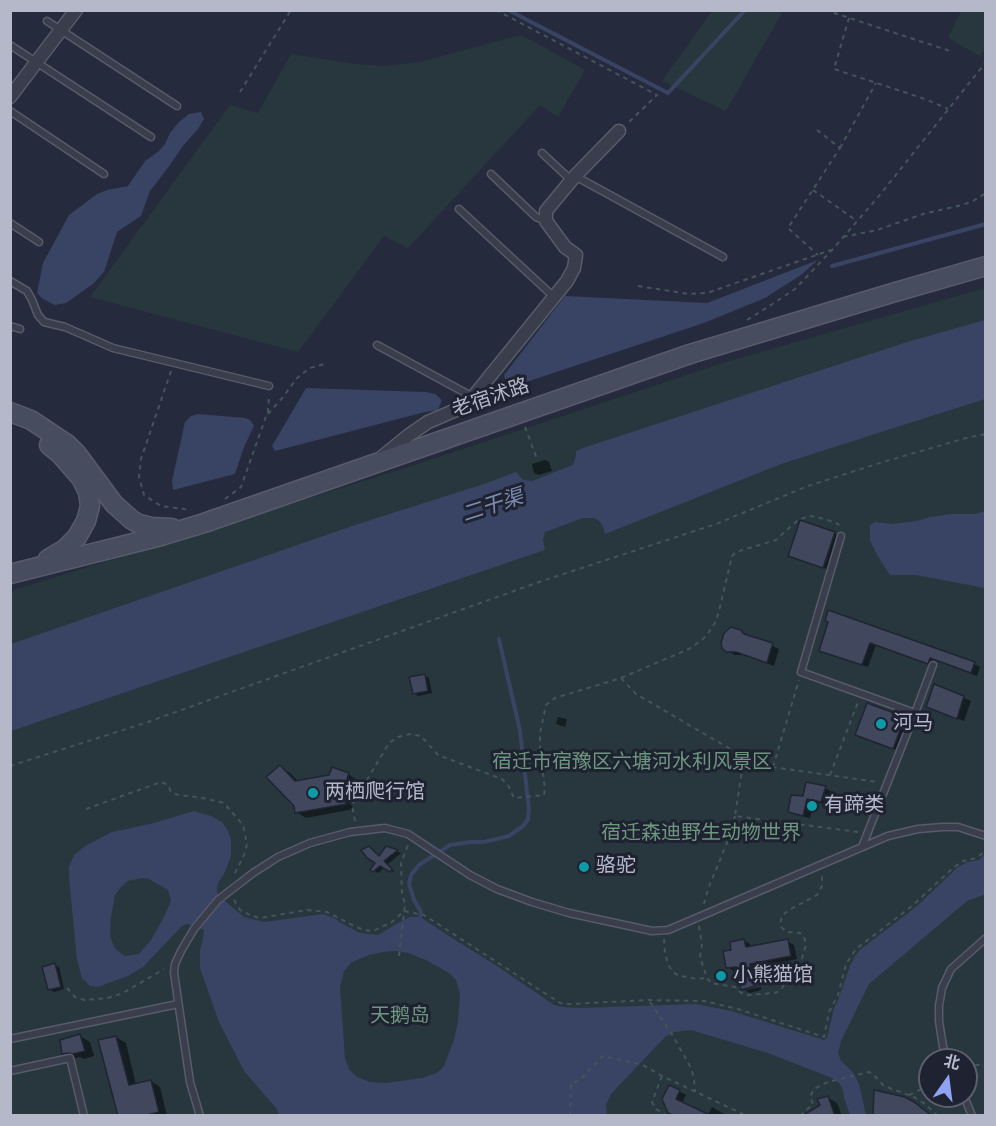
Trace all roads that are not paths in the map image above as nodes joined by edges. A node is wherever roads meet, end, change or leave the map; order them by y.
1 (76, 10) edge
2 (46, 21) dead end
3 (61, 31) junction
4 (10, 45) edge
5 (37, 62) junction
6 (10, 97) edge
7 (177, 106) dead end
8 (10, 111) edge
9 (619, 131) road end
10 (151, 137) dead end
11 (542, 153) dead end
12 (104, 174) dead end
13 (491, 174) dead end
14 (574, 178) junction
15 (459, 208) dead end
16 (546, 221) junction
17 (10, 223) edge
18 (39, 242) dead end
19 (723, 257) dead end
20 (986, 266) edge
21 (10, 281) edge
22 (554, 297) junction
23 (10, 326) edge
24 (20, 329) dead end
25 (376, 345) dead end
26 (269, 386) road end
27 (473, 397) junction
28 (10, 412) edge
29 (10, 424) edge
30 (375, 463) junction
31 (188, 519) junction
32 (841, 536) road end
33 (32, 568) junction
34 (10, 574) edge
35 (933, 665) dead end
36 (915, 713) junction
37 (986, 836) edge
38 (862, 847) junction
39 (986, 938) edge
40 (178, 1004) junction
41 (10, 1039) edge
42 (943, 1048) edge
43 (10, 1071) edge
44 (84, 1116) edge
45 (200, 1116) edge

1 - 3 street
2 - 3 lane
3 - 5 street
3 - 7 lane
4 - 5 lane
5 - 6 street
5 - 10 lane
8 - 12 lane
9 - 14 street
11 - 14 lane
13 - 16 lane
14 - 16 street
14 - 19 lane
15 - 22 lane
16 - 22 street
17 - 18 lane
20 - 30 main road, 老宿沭路
21 - 26 lane
22 - 27 street
23 - 24 lane
25 - 27 lane
27 - 30 street
28 - 31 main road
29 - 33 main road
30 - 31 main road, 老宿沭路
31 - 33 main road, 老宿沭路
32 - 36 lane
33 - 34 main road, 老宿沭路
35 - 36 lane
36 - 38 lane
37 - 38 lane
38 - 40 lane
39 - 42 lane
40 - 41 lane
40 - 45 lane
43 - 44 lane

